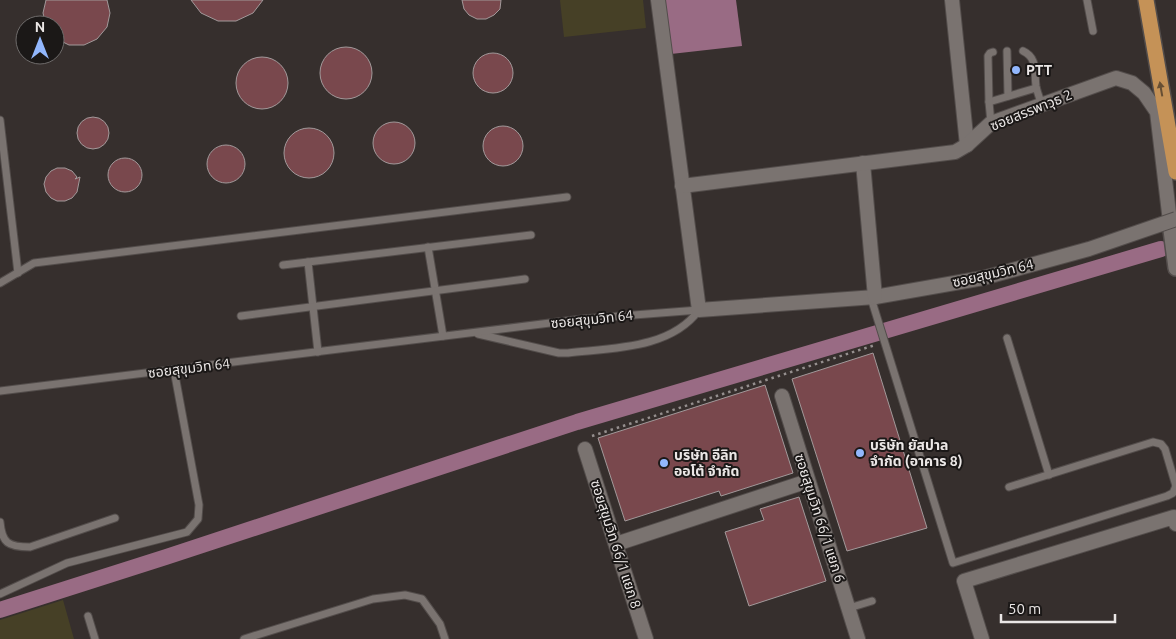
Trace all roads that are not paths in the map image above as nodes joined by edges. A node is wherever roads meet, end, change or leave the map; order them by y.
1 (658, 0) edge
2 (952, 0) edge
3 (1087, 0) edge
4 (1146, 0) edge
5 (1093, 31) dead end
6 (993, 52) dead end
7 (1007, 52) dead end
8 (1023, 52) dead end
9 (1036, 88) junction
10 (1008, 96) junction
11 (988, 102) junction
12 (1042, 105) junction
13 (0, 120) edge
14 (991, 124) junction
15 (967, 145) junction
16 (863, 163) junction
17 (1176, 172) edge
18 (682, 186) junction
19 (567, 197) dead end
20 (1174, 225) edge
21 (531, 235) dead end
22 (428, 247) junction
23 (308, 262) junction
24 (283, 265) dead end
25 (1176, 268) edge
26 (18, 273) junction
27 (525, 279) dead end
28 (0, 284) edge
29 (435, 290) junction
30 (873, 297) junction
31 (313, 307) junction
32 (699, 310) junction
33 (241, 316) dead end
34 (471, 333) junction
35 (443, 336) junction
36 (1007, 338) dead end
37 (318, 352) junction
38 (174, 370) junction
39 (0, 390) edge
40 (782, 396) dead end
41 (586, 449) road end
42 (1049, 475) junction
43 (808, 481) junction
44 (1176, 486) edge
45 (1009, 487) dead end
46 (115, 518) dead end
47 (0, 522) edge
48 (1176, 524) edge
49 (616, 544) junction
50 (0, 594) edge
51 (872, 601) dead end
52 (848, 608) junction
53 (88, 616) dead end
54 (95, 639) edge
55 (244, 639) edge
56 (445, 639) edge
57 (646, 639) edge
58 (858, 639) edge
59 (982, 639) edge

1 - 18 street
2 - 15 street
3 - 5 lane
17 -> 4 highway
6 - 11 lane
7 - 10 lane
8 - 9 lane
9 - 10 lane
9 - 12 lane
10 - 11 lane
11 - 14 lane
12 - 14 street, ซอยสรรพาวุธ 2
12 - 20 street, ซอยสรรพาวุธ 2
13 - 26 lane
14 - 15 street, ซอยสรรพาวุธ 2
15 - 16 street, ซอยสรรพาวุธ 2
16 - 18 street, ซอยสรรพาวุธ 2
16 - 30 street
18 - 32 street
19 - 26 lane
20 - 25 street, ซอยสรรพาวุธ 2
20 - 30 street, ซอยสุขุมวิท 64, bridge
21 - 22 lane
22 - 23 lane
22 - 29 lane
23 - 24 lane
23 - 31 lane
26 - 28 lane
27 - 29 lane
29 - 31 lane
29 - 35 lane
30 - 32 street, ซอยสุขุมวิท 64
30 - 44 lane
31 - 33 lane
31 - 37 lane
32 - 34 lane, ซอยสุขุมวิท 64
32 - 34 lane
34 - 35 lane, ซอยสุขุมวิท 64
35 - 37 lane, ซอยสุขุมวิท 64
36 - 42 lane
37 - 38 lane, ซอยสุขุมวิท 64
38 - 39 lane, ซอยสุขุมวิท 64
38 - 50 lane
40 - 43 street, ซอยสุขุมวิท 66/1 แยก 6
41 - 49 street, ซอยสุขุมวิท 66/1 แยก 8
42 - 44 lane
42 - 45 lane
43 - 49 street
43 - 52 street, ซอยสุขุมวิท 66/1 แยก 6
46 - 47 lane
48 - 59 street
49 - 57 street, ซอยสุขุมวิท 66/1 แยก 8
51 - 52 lane
52 - 58 street, ซอยสุขุมวิท 66/1 แยก 6
53 - 54 lane
55 - 56 lane

